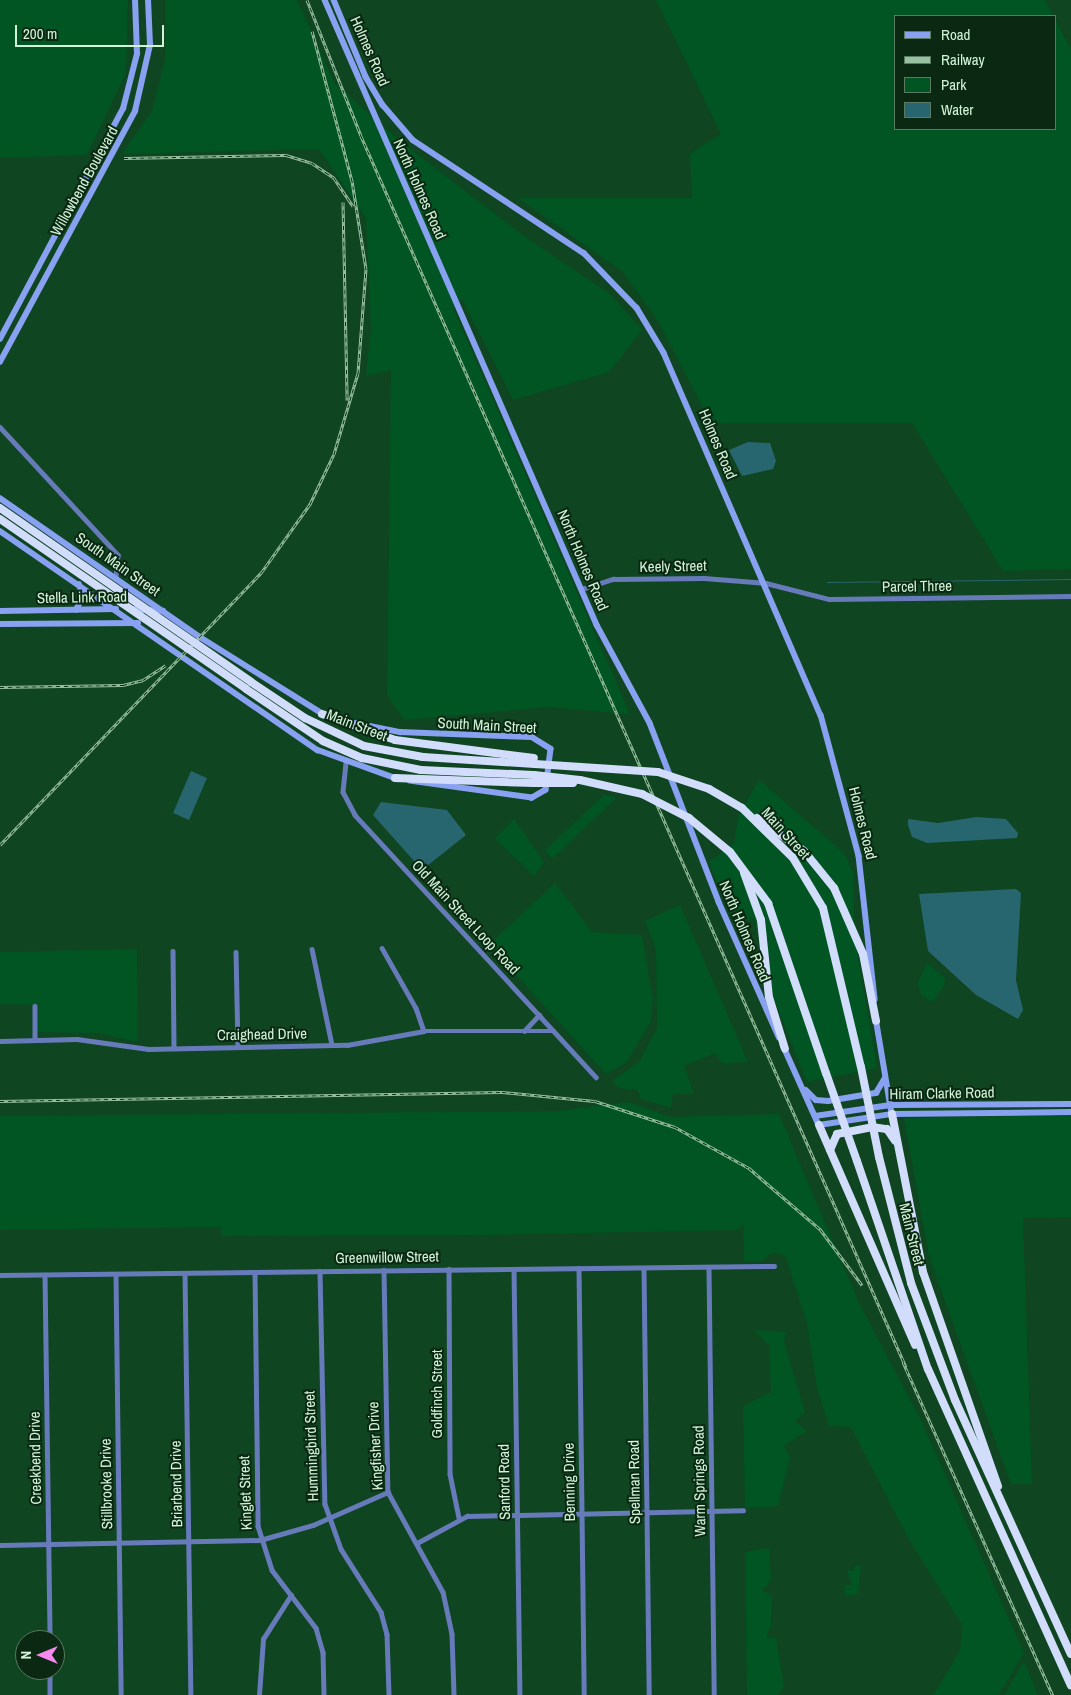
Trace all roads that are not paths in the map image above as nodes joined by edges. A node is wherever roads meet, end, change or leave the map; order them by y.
1 (135, 0) edge
2 (148, 0) edge
3 (325, 0) edge
4 (334, 0) edge
5 (138, 28) junction
6 (150, 28) junction
7 (356, 80) joint
8 (118, 118) junction
9 (129, 125) junction
10 (73, 198) junction
11 (85, 202) junction
12 (30, 280) junction
13 (40, 286) junction
14 (1, 337) edge
15 (12, 340) junction
16 (0, 362) edge
17 (0, 427) edge
18 (0, 498) edge
19 (0, 508) edge
20 (0, 519) edge
21 (0, 531) edge
22 (116, 577) junction
23 (766, 583) junction
24 (78, 584) junction
25 (582, 589) junction
26 (1071, 596) edge
27 (117, 609) junction
28 (38, 610) junction
29 (76, 610) junction
30 (0, 611) edge
31 (165, 611) junction
32 (177, 620) junction
33 (138, 623) junction
34 (0, 624) edge
35 (38, 624) junction
36 (164, 641) junction
37 (322, 714) junction
38 (535, 761) junction
39 (346, 763) junction
40 (395, 778) junction
41 (534, 779) junction
42 (751, 814) junction
43 (733, 855) junction
44 (382, 948) dead end
45 (312, 949) dead end
46 (172, 951) dead end
47 (236, 952) dead end
48 (35, 1006) dead end
49 (539, 1015) junction
50 (876, 1021) junction
51 (424, 1031) junction
52 (524, 1031) junction
53 (554, 1031) junction
54 (35, 1040) junction
55 (0, 1041) edge
56 (332, 1045) junction
57 (238, 1047) junction
58 (174, 1048) junction
59 (785, 1050) junction
60 (884, 1069) junction
61 (596, 1077) dead end
62 (801, 1084) junction
63 (976, 1104) junction
64 (1056, 1104) junction
65 (1071, 1104) edge
66 (890, 1105) junction
67 (1056, 1112) junction
68 (1071, 1112) edge
69 (976, 1113) junction
70 (892, 1114) junction
71 (815, 1116) junction
72 (818, 1125) junction
73 (896, 1142) junction
74 (830, 1151) junction
75 (774, 1266) dead end
76 (709, 1267) junction
77 (579, 1268) junction
78 (644, 1268) junction
79 (449, 1269) junction
80 (514, 1269) junction
81 (320, 1270) junction
82 (384, 1270) junction
83 (254, 1272) junction
84 (185, 1273) junction
85 (116, 1274) junction
86 (0, 1275) edge
87 (45, 1275) junction
88 (934, 1382) junction
89 (998, 1488) junction
90 (388, 1492) junction
91 (743, 1510) dead end
92 (712, 1511) junction
93 (647, 1512) junction
94 (582, 1513) junction
95 (517, 1514) junction
96 (328, 1518) junction
97 (459, 1518) junction
98 (260, 1540) junction
99 (189, 1542) junction
100 (119, 1543) junction
101 (416, 1543) junction
102 (48, 1544) junction
103 (0, 1545) edge
104 (291, 1596) junction
105 (50, 1630) edge
106 (1071, 1654) edge
107 (50, 1680) edge
108 (1071, 1685) edge
109 (50, 1695) edge
110 (121, 1695) edge
111 (191, 1695) edge
112 (259, 1695) edge
113 (324, 1695) edge
114 (389, 1695) edge
115 (454, 1695) edge
116 (520, 1695) edge
117 (584, 1695) edge
118 (649, 1695) edge
119 (714, 1695) edge

1 - 5 main road, Willowbend Boulevard
2 - 6 main road, Willowbend Boulevard
3 - 7 main road, Holmes Road
4 - 23 main road, Holmes Road
5 - 6 main road
5 - 8 main road, Willowbend Boulevard
6 - 9 main road, Willowbend Boulevard
7 - 25 main road, North Holmes Road
8 - 9 main road
8 - 10 main road, Willowbend Boulevard
9 - 11 main road, Willowbend Boulevard
10 - 11 main road
10 - 12 main road, Willowbend Boulevard
11 - 13 main road, Willowbend Boulevard
12 - 13 main road
12 - 14 main road, Willowbend Boulevard
13 - 15 main road, Willowbend Boulevard
14 - 15 main road
15 - 16 main road, Willowbend Boulevard
17 - 22 street
18 - 22 main road, South Main Street
19 - 38 highway, Main Street, bridge
20 - 41 highway, Main Street, bridge
21 - 24 main road, South Main Street
22 - 31 main road, South Main Street
23 - 25 street, Keely Street
23 - 26 street, Parcel Three
23 - 50 main road, Holmes Road
24 - 27 main road, South Main Street
24 - 29 main road
25 - 59 main road, North Holmes Road
27 - 29 main road, Stella Link Road
27 - 31 main road, Stella Link Road
27 - 33 main road, South Main Street
28 - 29 main road, Stella Link Road
28 - 30 main road, Stella Link Road
28 - 35 main road
31 - 32 main road, South Main Street
32 - 36 main road
32 - 37 main road, South Main Street
33 - 35 main road, Stella Link Road
33 - 36 main road, South Main Street
34 - 35 main road, Stella Link Road
36 - 39 main road, South Main Street
37 - 38 highway
37 - 40 main road, South Main Street
38 - 42 highway, Main Street, bridge
39 - 40 main road, South Main Street
39 - 49 street, Old Main Street Loop Road
40 - 41 highway
41 - 43 highway, Main Street, bridge
42 - 50 highway
42 - 89 highway, Main Street, bridge
43 - 59 highway
43 - 88 highway, Main Street, bridge
44 - 51 street
45 - 56 street
46 - 58 street
47 - 57 street
48 - 54 street
49 - 52 street
49 - 53 street, Old Main Street Loop Road
50 - 60 main road
51 - 52 street, Craighead Drive
51 - 56 street, Craighead Drive
52 - 53 street, Craighead Drive
53 - 61 street, Old Main Street Loop Road
54 - 55 street, Craighead Drive
54 - 58 street, Craighead Drive
56 - 57 street, Craighead Drive
57 - 58 street, Craighead Drive
59 - 62 main road
60 - 62 main road
60 - 66 main road
62 - 71 main road
63 - 64 main road, Hiram Clarke Road
63 - 66 main road, Hiram Clarke Road
63 - 69 main road
64 - 65 main road, Hiram Clarke Road
64 - 67 main road
66 - 70 main road
66 - 71 main road, Hiram Clarke Road
67 - 68 main road, Hiram Clarke Road
67 - 69 main road, Hiram Clarke Road
69 - 70 main road, Hiram Clarke Road
70 - 72 main road, Hiram Clarke Road
70 - 73 highway
71 - 72 main road
72 - 74 highway
73 - 74 highway
73 - 89 highway
74 - 88 highway
75 - 76 street, Greenwillow Street
76 - 78 street, Greenwillow Street
76 - 92 street, Warm Springs Road
77 - 78 street, Greenwillow Street
77 - 80 street, Greenwillow Street
77 - 94 street, Benning Drive
78 - 93 street, Spellman Road
79 - 80 street, Greenwillow Street
79 - 82 street, Greenwillow Street
79 - 97 street, Goldfinch Street
80 - 95 street, Sanford Road
81 - 82 street, Greenwillow Street
81 - 83 street, Greenwillow Street
81 - 96 street, Hummingbird Street
82 - 90 street, Kingfisher Drive
83 - 84 street, Greenwillow Street
83 - 98 street, Kinglet Street
84 - 85 street, Greenwillow Street
84 - 99 street, Briarbend Drive
85 - 87 street, Greenwillow Street
85 - 100 street, Stillbrooke Drive
86 - 87 street, Greenwillow Street
87 - 102 street, Creekbend Drive
88 - 108 highway, Main Street
89 - 106 highway, Main Street
90 - 96 street
90 - 101 street, Kingfisher Drive
91 - 92 street
92 - 93 street
92 - 119 street, Warm Springs Road
93 - 94 street
93 - 118 street, Spellman Road
94 - 95 street
94 - 117 street, Benning Drive
95 - 97 street
95 - 116 street, Sanford Road
96 - 98 street
96 - 114 street, Hummingbird Street
97 - 101 street
98 - 99 street
98 - 104 street, Kinglet Street
99 - 100 street
99 - 111 street, Briarbend Drive
100 - 102 street
100 - 110 street, Stillbrooke Drive
101 - 115 street, Kingfisher Drive
102 - 103 street
102 - 105 street, Creekbend Drive
104 - 112 street
104 - 113 street, Kinglet Street
107 - 109 street

